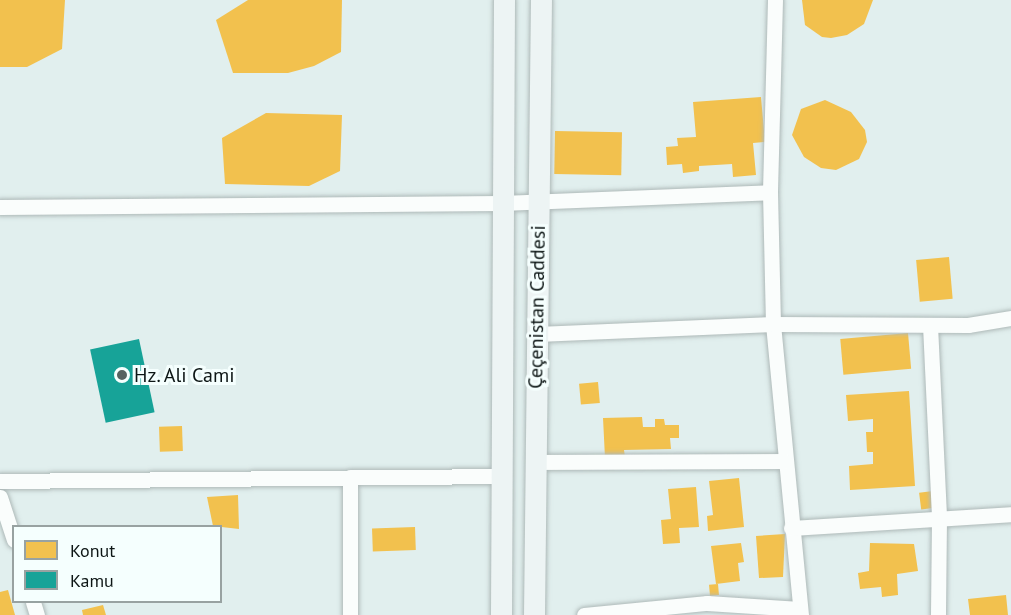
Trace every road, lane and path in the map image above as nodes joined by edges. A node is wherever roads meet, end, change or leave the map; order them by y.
1 (504, 0) edge
2 (541, 0) edge
3 (775, 0) edge
4 (770, 192) junction
5 (539, 201) junction
6 (501, 203) junction
7 (0, 207) edge
8 (1011, 318) edge
9 (773, 324) junction
10 (930, 325) junction
11 (537, 334) junction
12 (784, 461) junction
13 (534, 462) junction
14 (501, 476) junction
15 (350, 477) junction
16 (0, 481) edge
17 (0, 497) edge
18 (1011, 514) edge
19 (939, 518) junction
20 (791, 528) junction
21 (12, 534) edge
22 (801, 612) edge
23 (350, 615) edge
24 (501, 615) edge
25 (534, 615) edge
26 (584, 615) edge
27 (938, 615) edge

1 - 6 main road, Çeçenistan Caddesi
2 - 5 main road, Çeçenistan Caddesi
3 - 4 street
4 - 5 street
4 - 9 street
5 - 6 street
5 - 11 main road, Çeçenistan Caddesi
6 - 7 street
6 - 14 main road, Çeçenistan Caddesi
8 - 10 street
9 - 10 street
9 - 11 street
9 - 12 street
10 - 19 street
11 - 13 main road, Çeçenistan Caddesi
12 - 13 street
12 - 20 street
13 - 25 main road, Çeçenistan Caddesi
14 - 15 street
14 - 24 main road, Çeçenistan Caddesi
15 - 16 street
15 - 23 street
17 - 21 street
18 - 19 street
19 - 20 street
19 - 27 street
20 - 22 street
22 - 26 street

